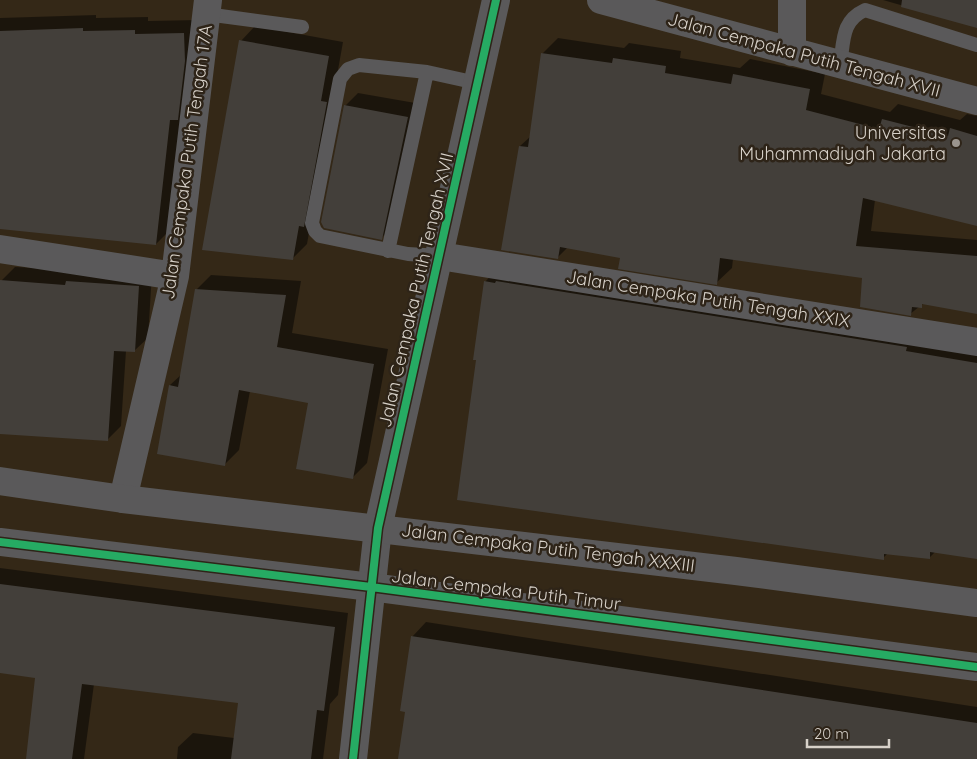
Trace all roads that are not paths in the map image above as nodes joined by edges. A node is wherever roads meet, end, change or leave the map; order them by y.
1 (496, 0) edge
2 (601, 0) edge
3 (792, 0) edge
4 (207, 7) edge
5 (302, 27) dead end
6 (977, 45) edge
7 (792, 52) junction
8 (840, 64) junction
9 (426, 72) junction
10 (477, 83) junction
11 (977, 102) edge
12 (0, 249) edge
13 (388, 251) junction
14 (440, 256) junction
15 (175, 276) junction
16 (977, 342) edge
17 (0, 481) edge
18 (123, 499) junction
19 (377, 532) junction
20 (0, 542) edge
21 (372, 581) junction
22 (977, 603) edge
23 (977, 667) edge
24 (353, 759) edge

1 - 10 street, Jalan Cempaka Putih Tengah XVII
2 - 7 street, Jalan Cempaka Putih Tengah XVII
3 - 7 street
4 - 5 lane
4 - 15 street, Jalan Cempaka Putih Tengah 17A
6 - 8 lane
7 - 8 street, Jalan Cempaka Putih Tengah XVII
8 - 11 street, Jalan Cempaka Putih Tengah XVII
9 - 10 lane
9 - 13 lane
9 - 13 lane
10 - 14 street, Jalan Cempaka Putih Tengah XVII
12 - 15 street
13 - 14 lane
14 - 16 street, Jalan Cempaka Putih Tengah XXIX
14 - 19 street, Jalan Cempaka Putih Tengah XVII
15 - 18 street, Jalan Cempaka Putih Tengah 17A
17 - 18 street, Jalan Cempaka Putih Tengah XXXIII
18 - 19 street, Jalan Cempaka Putih Tengah XXXIII
19 - 21 street, Jalan Cempaka Putih Tengah XVII
19 - 22 street, Jalan Cempaka Putih Tengah XXXIII
20 - 21 street, Jalan Cempaka Putih Timur
21 - 23 street, Jalan Cempaka Putih Timur
21 - 24 street, Jalan Cempaka Putih Tengah XVII

